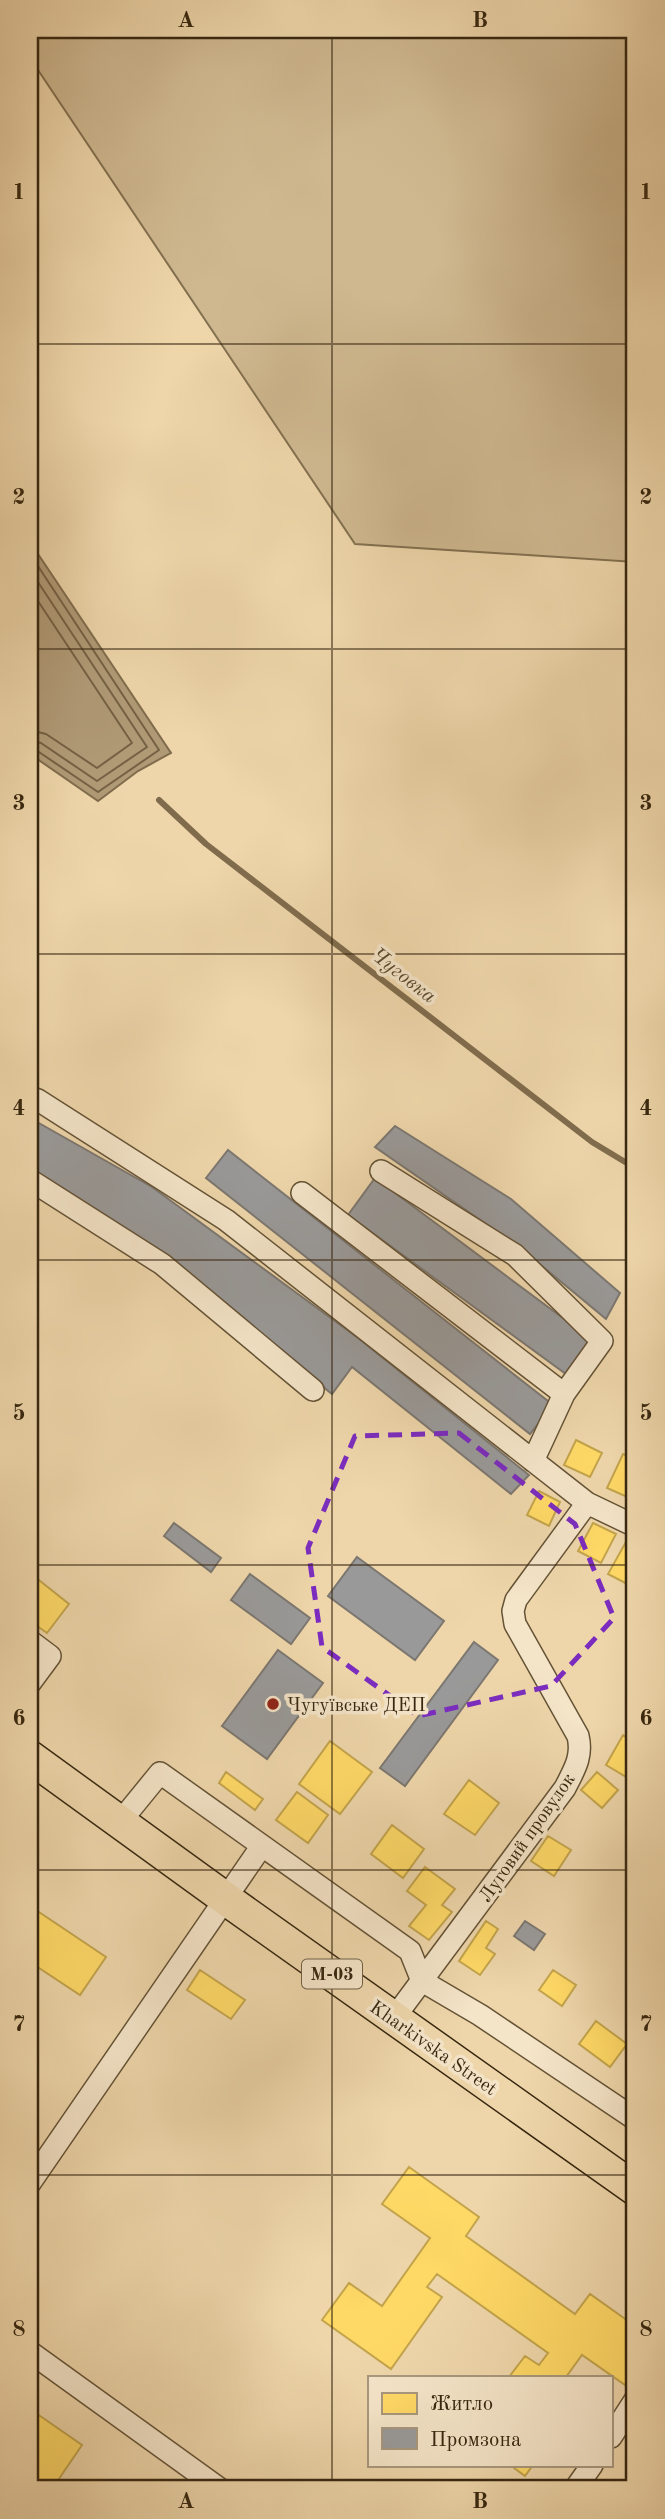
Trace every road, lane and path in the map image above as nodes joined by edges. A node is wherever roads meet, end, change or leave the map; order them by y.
1 (30, 1097) edge
2 (381, 1171) dead end
3 (30, 1181) edge
4 (302, 1194) dead end
5 (313, 1390) dead end
6 (564, 1394) junction
7 (533, 1461) junction
8 (587, 1503) junction
9 (635, 1526) edge
10 (30, 1641) edge
11 (30, 1684) edge
12 (30, 1757) edge
13 (120, 1822) junction
14 (261, 1847) junction
15 (226, 1899) junction
16 (422, 1981) junction
17 (394, 2018) junction
18 (635, 2119) edge
19 (30, 2183) edge
20 (635, 2189) edge
21 (30, 2352) edge
22 (635, 2400) edge
23 (612, 2435) edge
24 (591, 2466) edge
25 (220, 2489) edge
26 (575, 2489) edge

1 - 7 street
2 - 6 street
3 - 5 street
4 - 6 street
6 - 7 street
7 - 8 street
8 - 9 street
8 - 16 street, Луговий провулок
10 - 11 street
12 - 13 highway, Kharkivska Street / М-03
13 - 14 street
13 - 15 highway, Kharkivska Street / М-03
14 - 15 street
14 - 16 street
15 - 17 highway, Kharkivska Street / М-03
15 - 19 street
16 - 17 street, Луговий провулок
16 - 18 street
17 - 20 highway, Kharkivska Street / М-03
21 - 25 street
22 - 23 street
24 - 26 street

